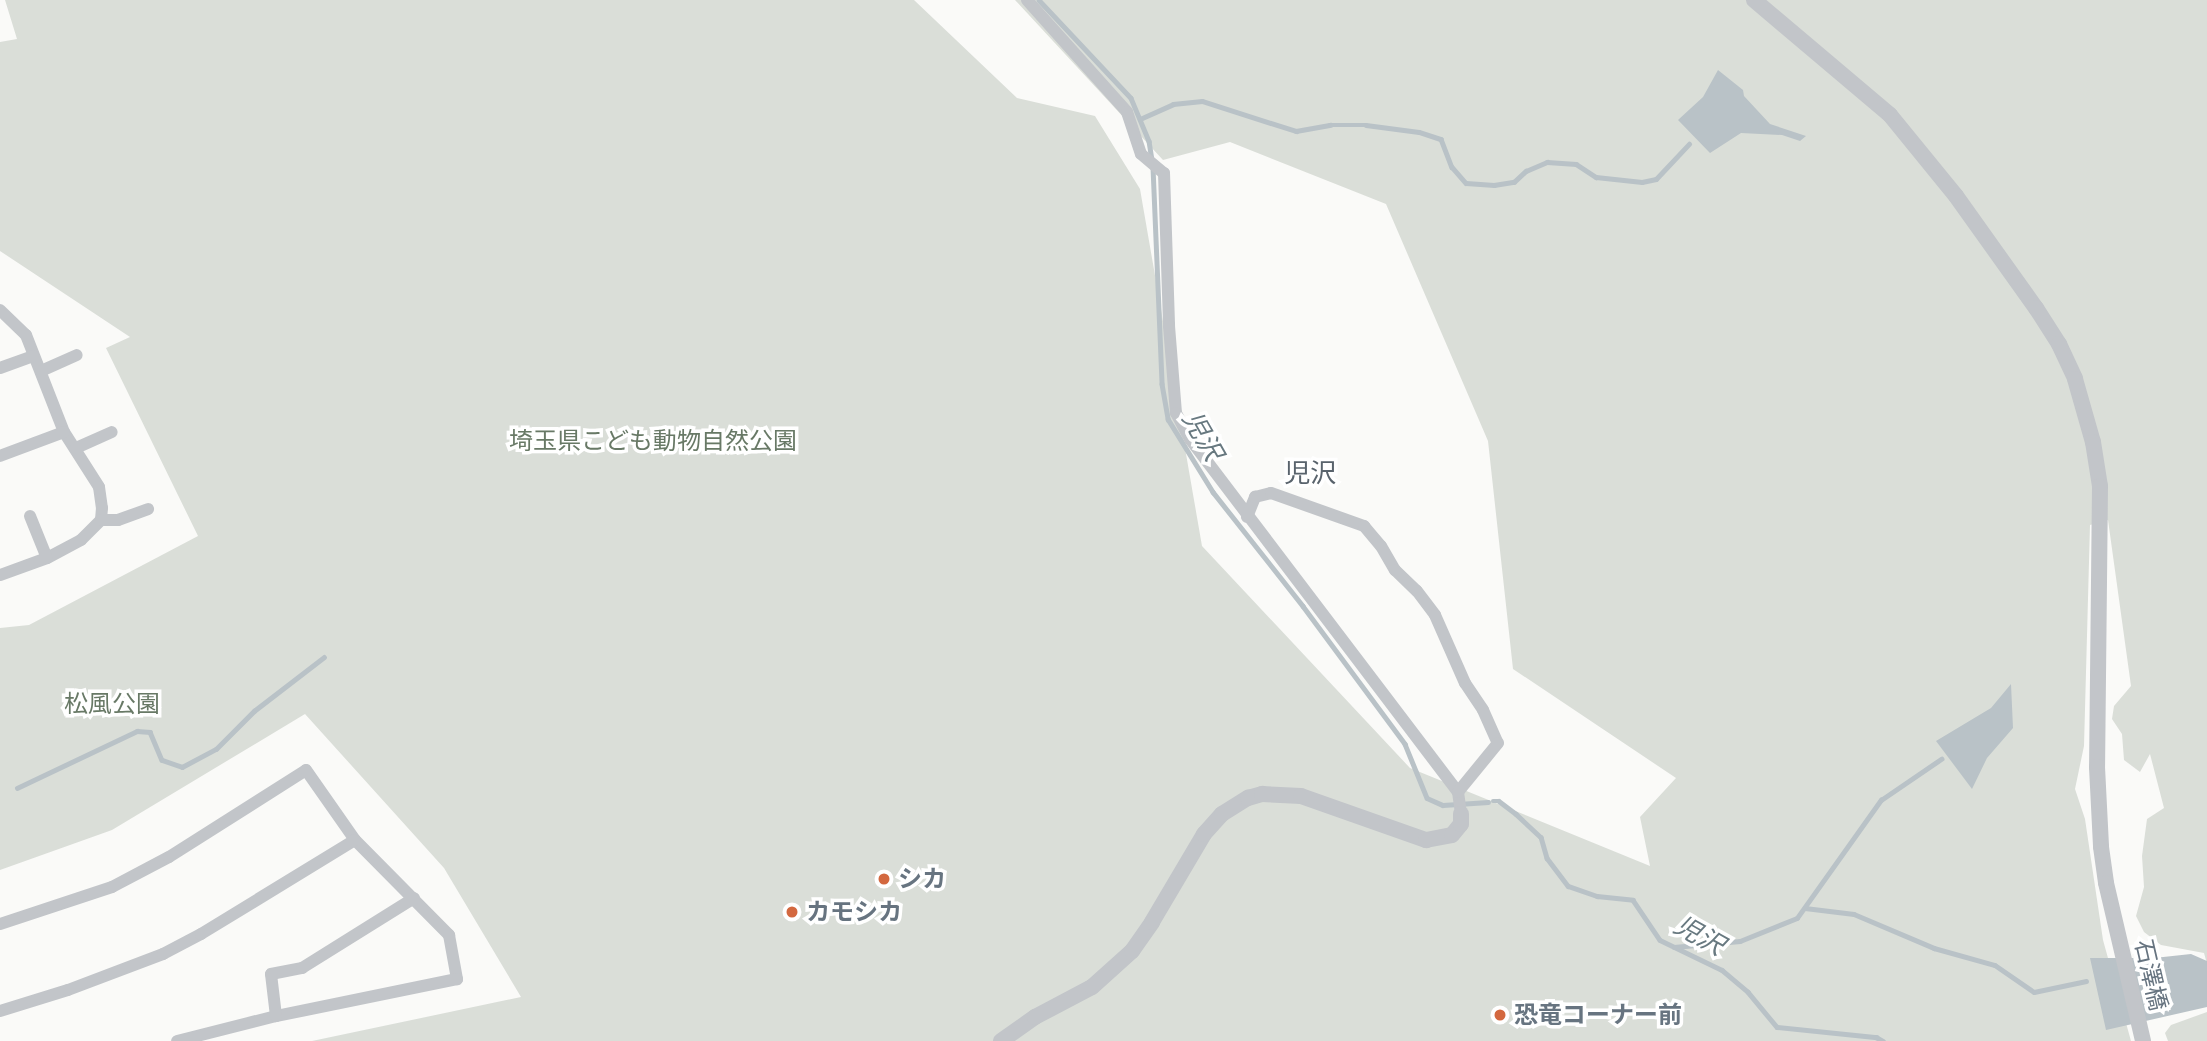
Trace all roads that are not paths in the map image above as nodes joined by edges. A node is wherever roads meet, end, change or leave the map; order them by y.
1 (1027, 0) edge
2 (1754, 0) edge
3 (0, 310) edge
4 (76, 355) dead end
5 (33, 356) junction
6 (0, 368) edge
7 (41, 371) junction
8 (64, 432) junction
9 (112, 432) dead end
10 (76, 448) junction
11 (0, 456) edge
12 (148, 509) dead end
13 (30, 516) dead end
14 (1247, 517) junction
15 (101, 520) junction
16 (47, 558) junction
17 (0, 575) edge
18 (1460, 801) junction
19 (355, 839) junction
20 (414, 898) junction
21 (0, 924) edge
22 (0, 1011) edge
23 (276, 1016) junction
24 (177, 1041) edge
25 (1002, 1041) edge
26 (2143, 1041) edge

1 - 14 street
2 - 26 street, 石澤橋
3 - 5 street
4 - 7 street
5 - 6 street
5 - 7 street
7 - 8 street
8 - 10 street
8 - 11 street
9 - 10 street
10 - 15 street
12 - 15 street
13 - 16 street
14 - 18 street
14 - 18 street
15 - 16 street
16 - 17 street
18 - 25 street
19 - 20 street
19 - 21 street
19 - 22 street
20 - 23 street
20 - 23 street
23 - 24 street

